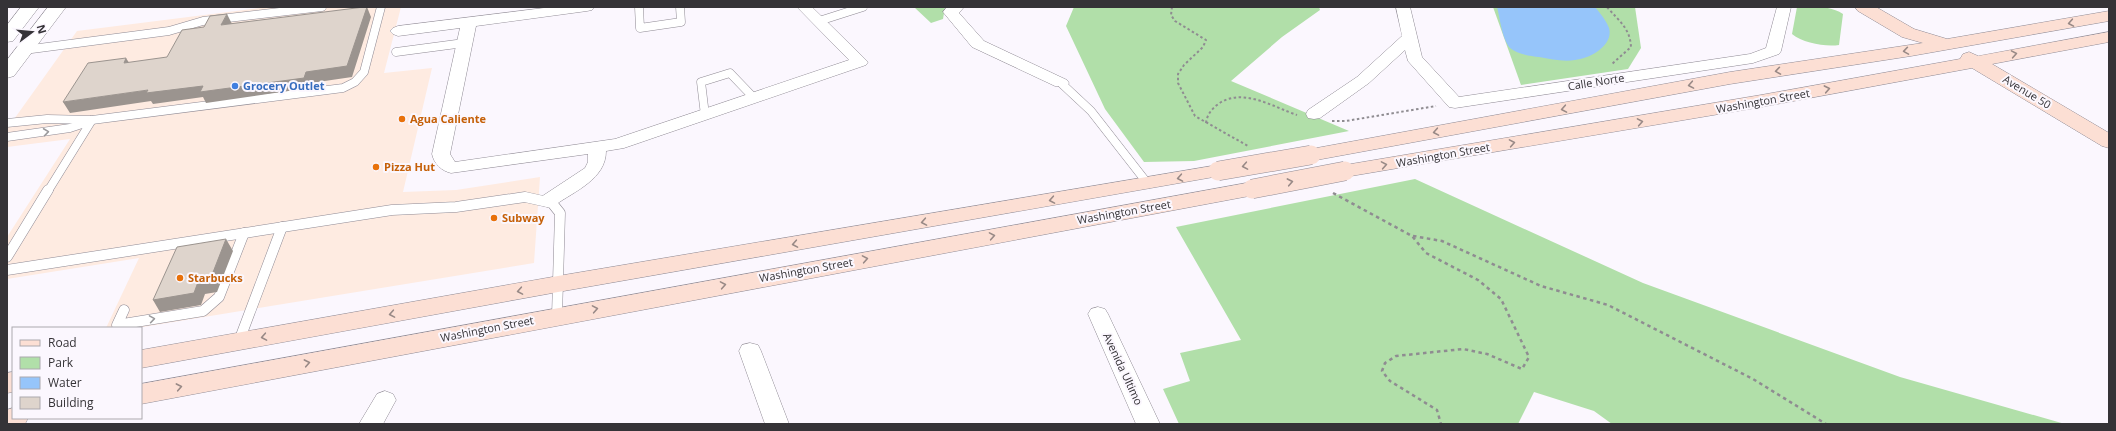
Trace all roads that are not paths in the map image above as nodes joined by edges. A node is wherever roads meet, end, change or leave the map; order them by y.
1 (30, 7) edge
2 (57, 7) edge
3 (322, 7) edge
4 (381, 7) edge
5 (587, 7) edge
6 (639, 7) edge
7 (680, 7) edge
8 (804, 7) edge
9 (863, 7) edge
10 (957, 7) edge
11 (1403, 7) edge
12 (1784, 7) edge
13 (1864, 7) edge
14 (1892, 7) edge
15 (2109, 16) edge
16 (819, 21) junction
17 (469, 22) junction
18 (398, 31) dead end
19 (7, 37) edge
20 (1410, 37) junction
21 (2109, 37) edge
22 (464, 43) junction
23 (1945, 44) junction
24 (24, 50) junction
25 (396, 52) dead end
26 (1976, 62) junction
27 (7, 72) edge
28 (1060, 83) joint
29 (754, 98) junction
30 (1314, 114) dead end
31 (705, 115) junction
32 (92, 120) junction
33 (7, 123) edge
34 (7, 137) edge
35 (2109, 142) edge
36 (597, 148) junction
37 (1148, 184) junction
38 (548, 202) junction
39 (282, 227) junction
40 (244, 233) junction
41 (7, 257) edge
42 (7, 270) edge
43 (558, 284) junction
44 (124, 310) dead end
45 (1098, 314) dead end
46 (557, 316) junction
47 (239, 341) junction
48 (750, 351) dead end
49 (142, 359) edge
50 (142, 394) edge
51 (385, 400) dead end
52 (371, 424) edge
53 (777, 424) edge
54 (1148, 424) edge

1 - 19 street
2 - 24 street
3 - 24 lane
4 - 32 lane
5 - 17 street
6 - 7 lane
8 - 16 street
9 - 16 lane
10 - 28 street
11 - 20 street, Calle Norte
12 - 20 street, Calle Norte
13 - 23 main road, Avenue 50
14 - 23 main road, Avenue 50
15 -> 23 main road
16 - 29 street
17 - 18 street
17 - 22 street
20 - 30 street
26 -> 21 main road, Washington Street
22 - 25 lane
22 - 36 street
23 - 26 main road, Avenue 50
23 -> 37 main road, bridge
24 - 27 street
26 - 35 main road, Avenue 50
46 -> 26 main road, Washington Street, bridge
28 - 37 lane
29 - 31 street
29 - 31 lane
31 - 36 street
32 - 33 lane
34 -> 32 lane
32 - 41 lane
36 - 38 street
37 -> 43 main road
38 - 39 lane
38 - 43 lane
39 - 40 lane
39 - 47 lane
40 - 42 lane
44 -> 40 lane
43 - 46 lane
43 -> 47 main road
45 - 54 street, Avenida Ultimo
50 -> 46 main road, Washington Street
47 - 49 main road
48 - 53 street
51 - 52 street

